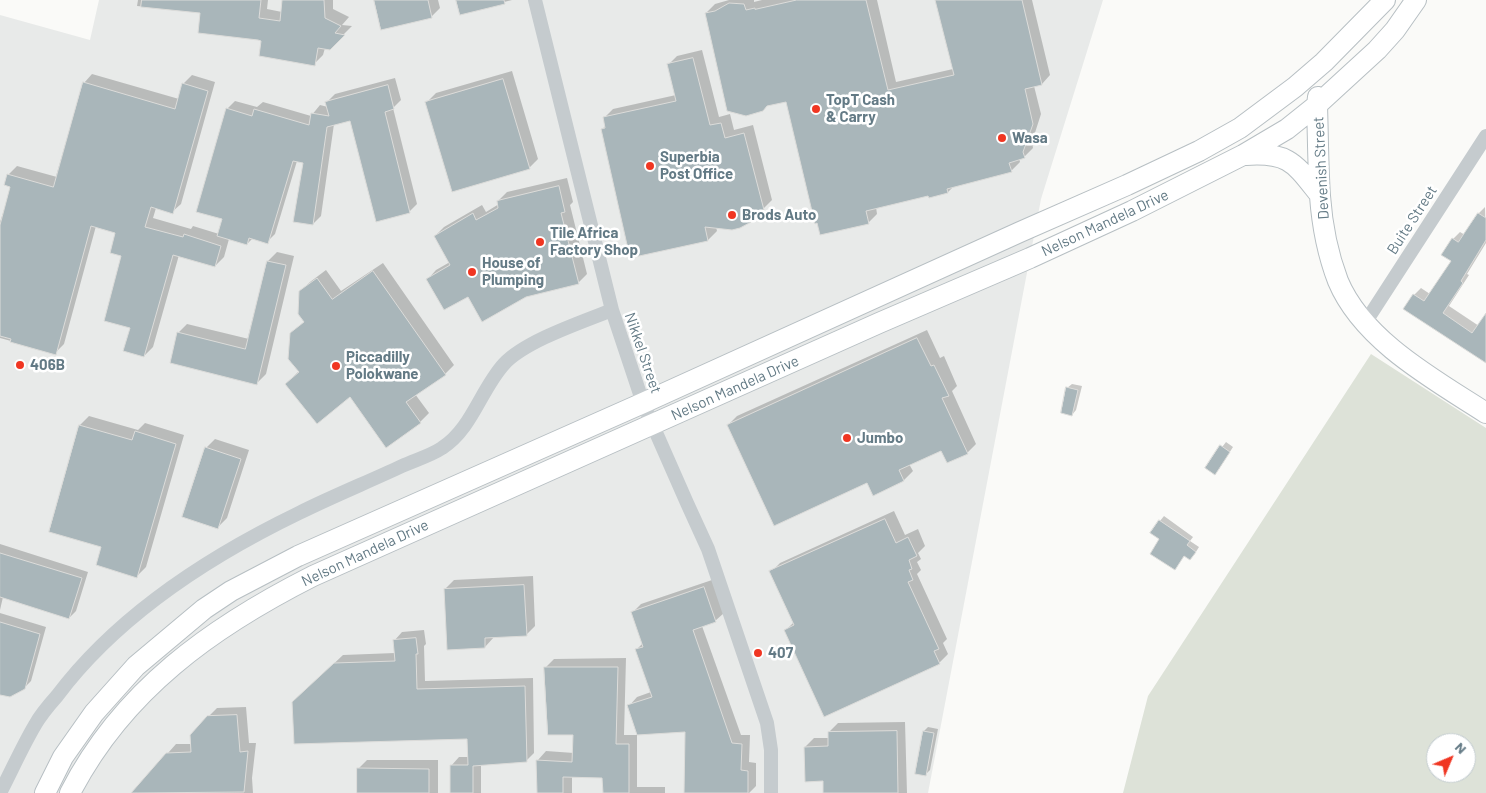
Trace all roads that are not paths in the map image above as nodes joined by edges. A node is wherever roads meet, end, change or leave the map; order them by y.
1 (535, 0) edge
2 (1385, 0) edge
3 (1416, 0) edge
4 (1324, 62) junction
5 (1317, 105) junction
6 (1486, 136) edge
7 (1243, 155) junction
8 (1320, 196) junction
9 (612, 310) junction
10 (1365, 323) junction
11 (643, 403) junction
12 (1486, 413) edge
13 (652, 424) junction
14 (0, 793) edge
15 (45, 793) edge
16 (70, 793) edge
17 (771, 793) edge

1 - 9 street, Nikkel Street
2 - 4 main road, Nelson Mandela Drive
3 - 5 main road, Nelson Mandela Drive
4 - 5 main road, Devenish Street
4 - 11 main road, Nelson Mandela Drive
5 - 7 main road, Nelson Mandela Drive
5 - 8 main road, Devenish Street
6 - 10 street, Buite Street
7 - 8 main road
7 - 13 main road, Nelson Mandela Drive
8 - 10 main road, Devenish Street
9 - 11 street, Nikkel Street
9 - 14 street
10 - 12 main road, Devenish Street
11 - 13 street, Nikkel Street
11 - 15 main road, Nelson Mandela Drive
13 - 16 main road, Nelson Mandela Drive
13 - 17 street, Nikkel Street

